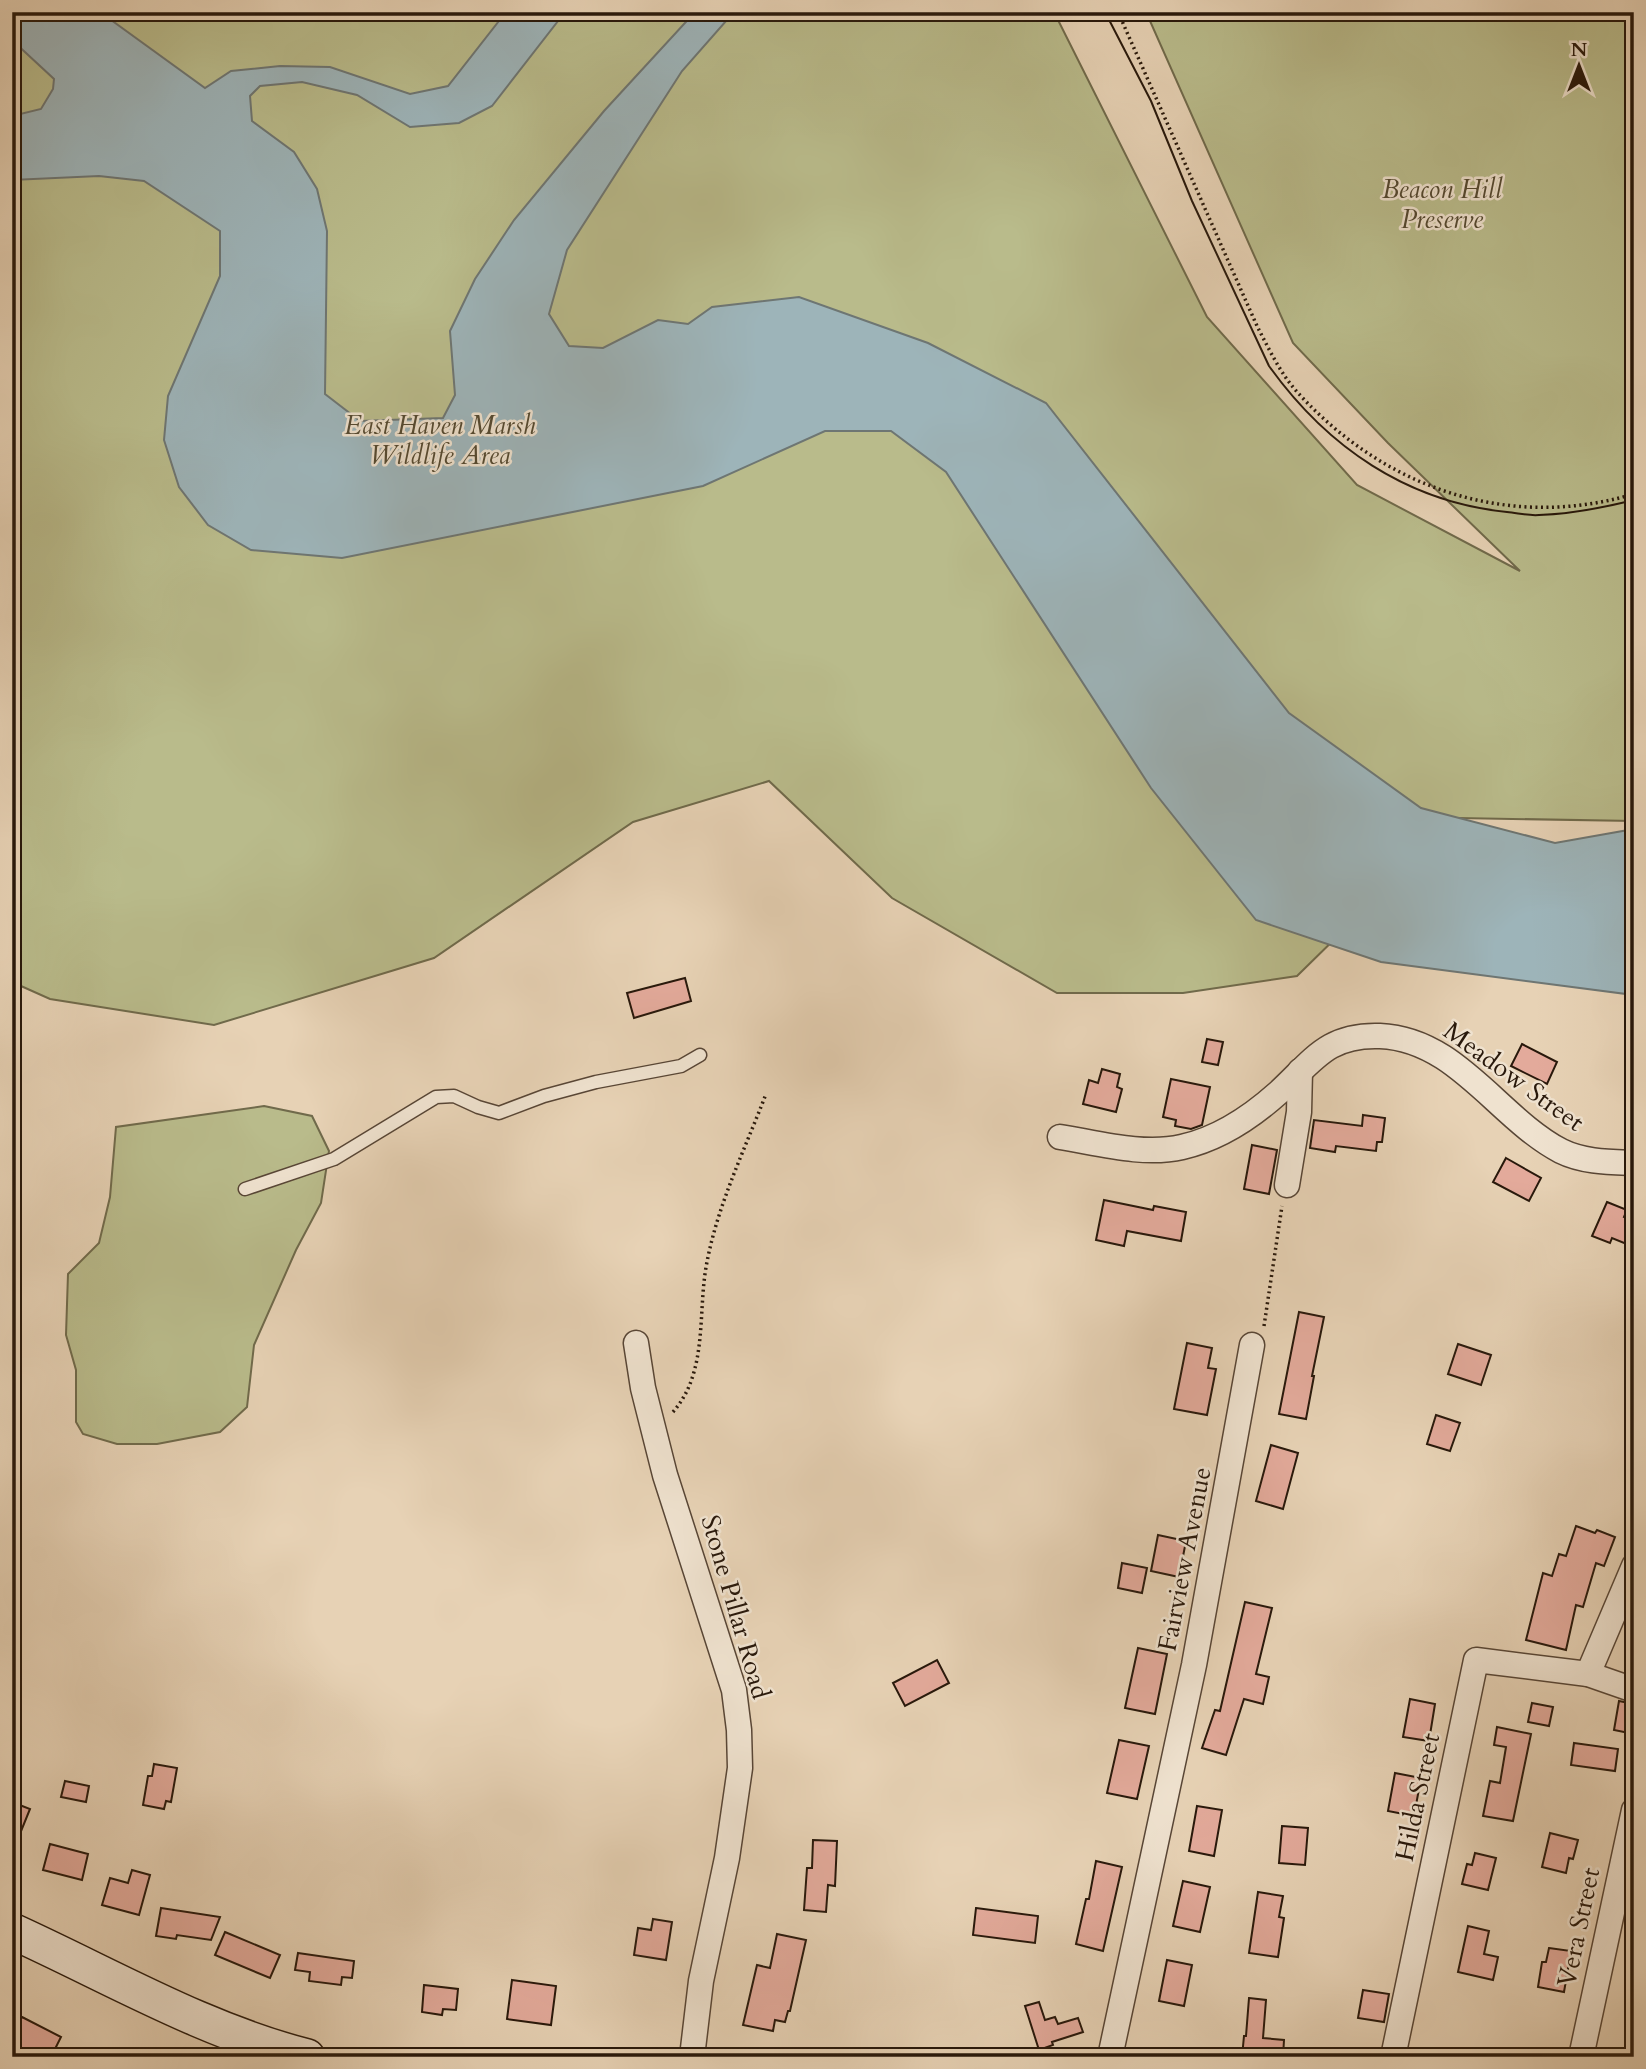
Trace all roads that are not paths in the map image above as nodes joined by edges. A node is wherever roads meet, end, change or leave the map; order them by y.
1 (700, 1055) dead end
2 (1300, 1072) junction
3 (1060, 1137) dead end
4 (1634, 1163) edge
5 (1287, 1185) road end
6 (245, 1189) dead end
7 (636, 1343) dead end
8 (1252, 1345) road end
9 (1634, 1566) edge
10 (1588, 1674) junction
11 (1634, 1690) edge
12 (1634, 1810) edge
13 (12, 1931) edge
14 (301, 2056) edge
15 (692, 2057) edge
16 (1110, 2057) edge
17 (1393, 2057) edge
18 (1581, 2057) edge

1 - 6 lane
2 - 3 street, Meadow Street
2 - 4 street, Meadow Street
2 - 5 street
7 - 15 street, Stone Pillar Road
8 - 16 street, Fairview Avenue
9 - 10 street
10 - 11 street
10 - 17 street, Hilda Street
12 - 18 street, Vera Street
13 - 14 main road

